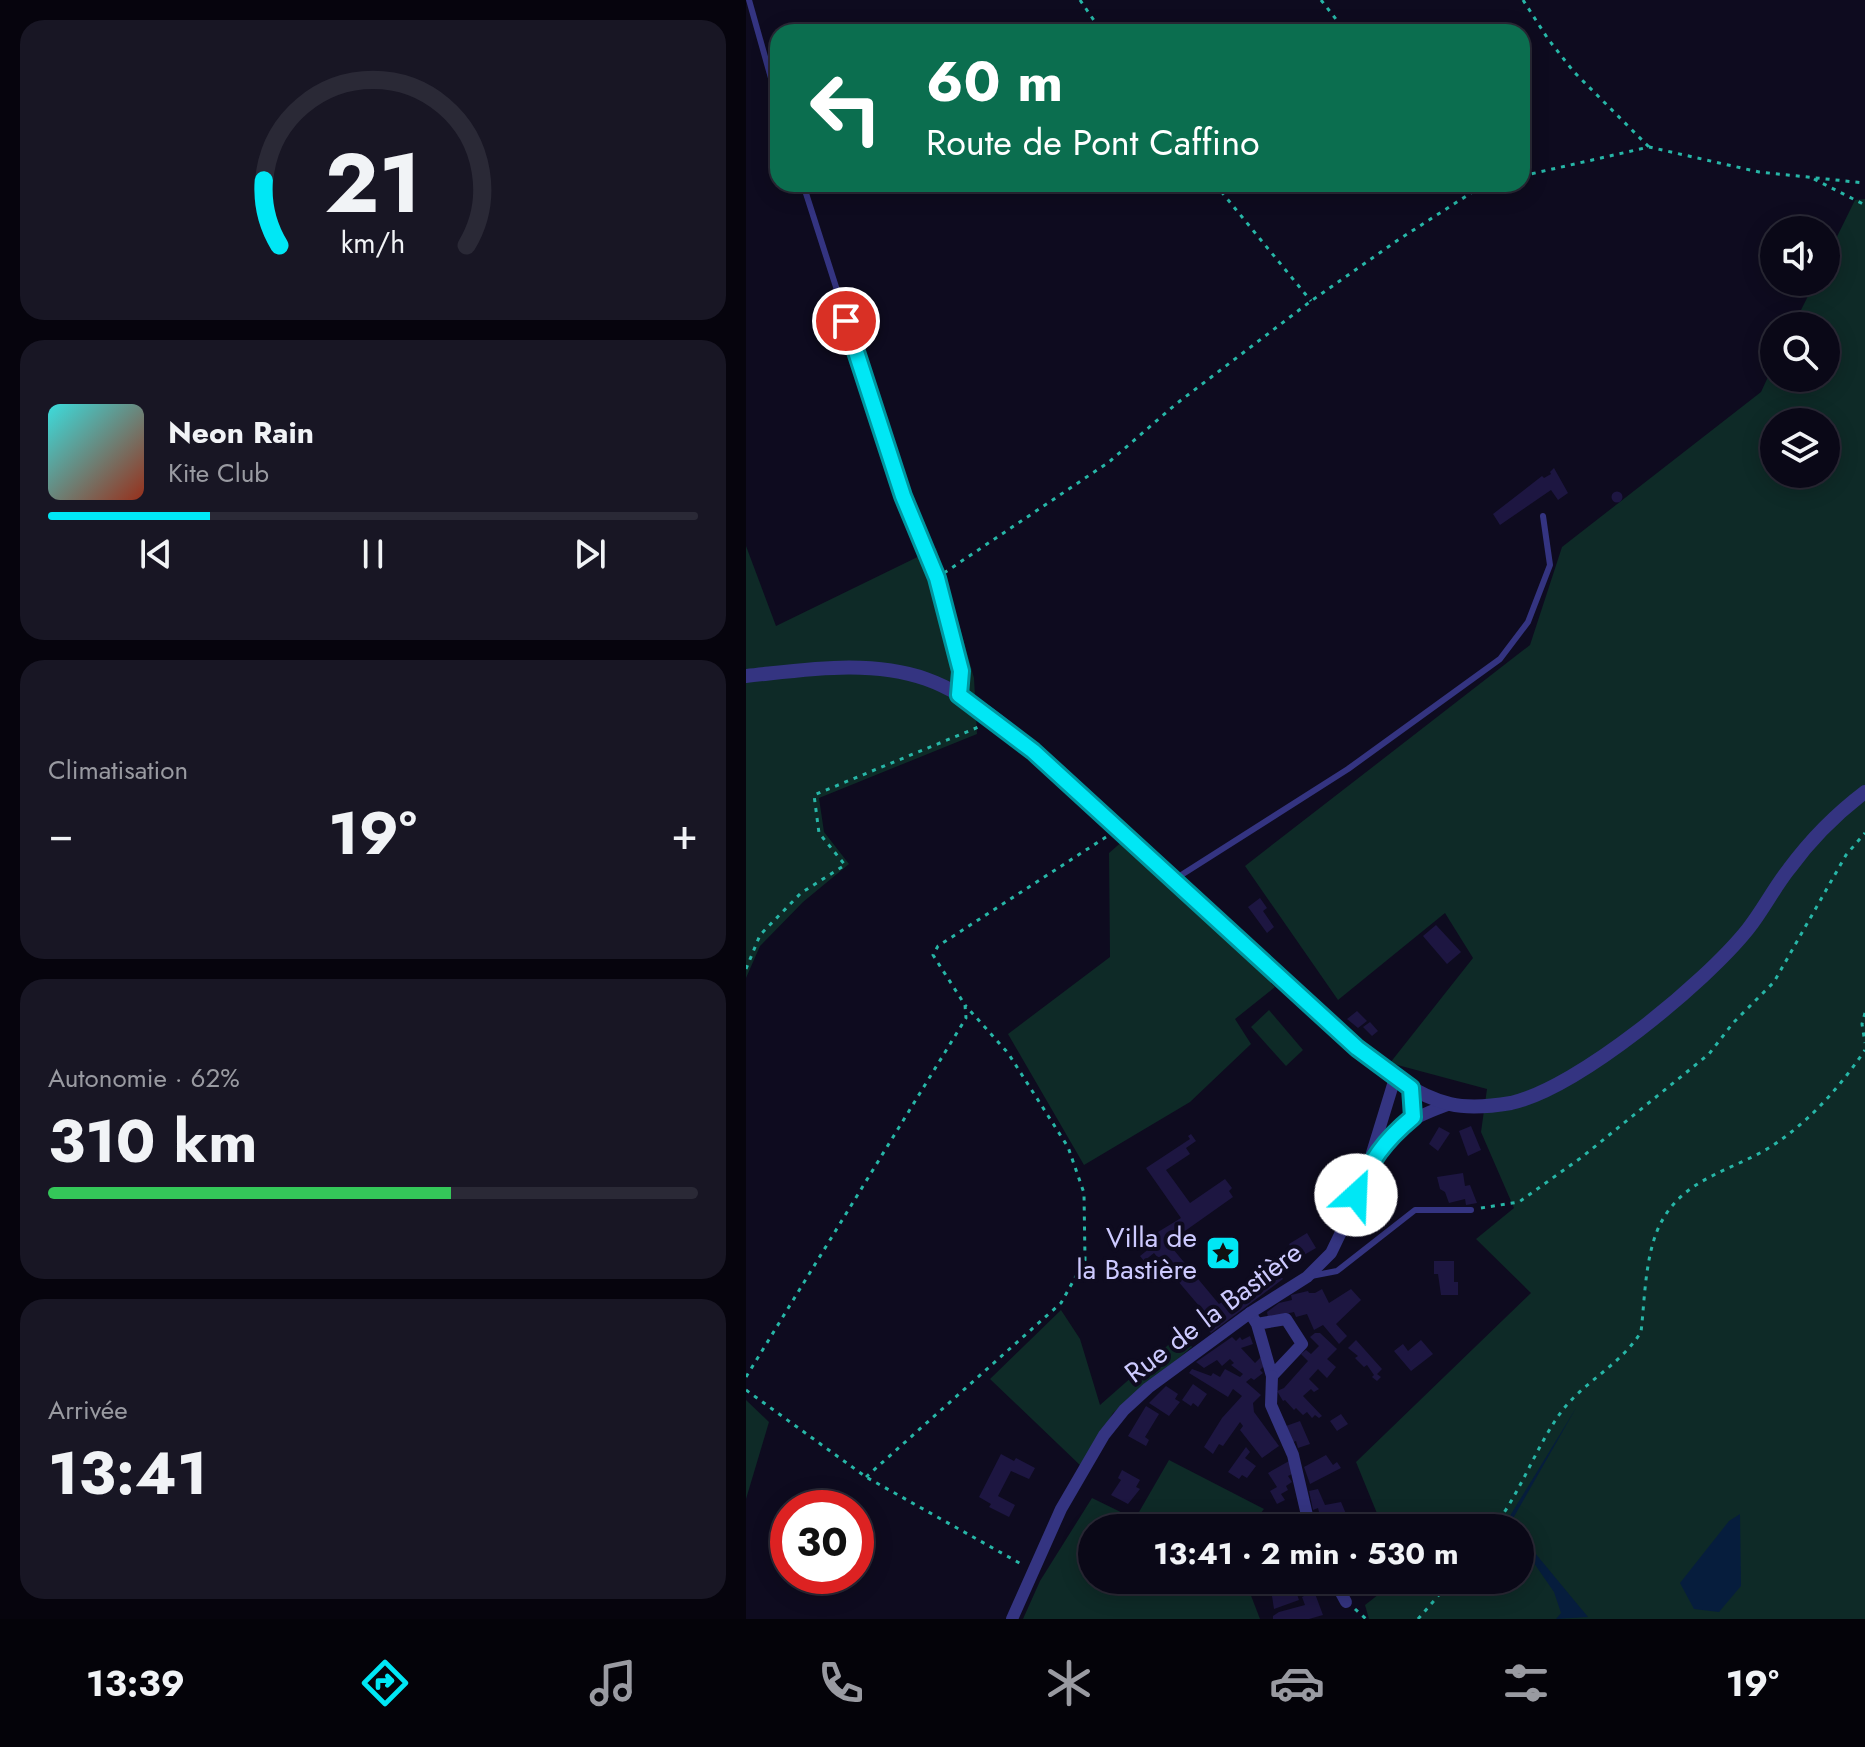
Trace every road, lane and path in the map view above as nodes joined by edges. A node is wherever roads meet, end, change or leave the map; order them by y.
1 (749, 0) edge
2 (1080, 0) edge
3 (1321, 0) edge
4 (1523, 0) edge
5 (1096, 24) edge
6 (1340, 24) edge
7 (770, 75) edge
8 (1649, 147) junction
9 (1530, 174) edge
10 (1811, 177) junction
11 (1865, 183) edge
12 (806, 192) edge
13 (1222, 192) edge
14 (1473, 192) edge
15 (1865, 205) edge
16 (1311, 301) junction
17 (1543, 516) dead end
18 (937, 578) junction
19 (746, 676) edge
20 (959, 695) junction
21 (995, 720) junction
22 (1865, 792) edge
23 (1120, 828) junction
24 (1865, 833) edge
25 (1175, 879) junction
26 (746, 969) edge
27 (965, 1005) junction
28 (1865, 1013) edge
29 (1865, 1043) edge
30 (1865, 1050) edge
31 (1395, 1078) junction
32 (1411, 1088) junction
33 (1450, 1104) junction
34 (1413, 1117) junction
35 (1368, 1166) junction
36 (1471, 1210) joint
37 (1307, 1277) junction
38 (1254, 1318) junction
39 (1272, 1376) junction
40 (746, 1377) edge
41 (746, 1390) edge
42 (866, 1477) junction
43 (1307, 1514) edge
44 (1501, 1514) edge
45 (1033, 1571) junction
46 (1342, 1594) edge
47 (1440, 1594) edge
48 (1346, 1602) dead end
49 (1012, 1619) edge
50 (1418, 1619) edge

1 - 7 lane
2 - 5 path
3 - 6 path
4 - 8 path
8 - 9 path
8 - 10 path
10 - 11 path
10 - 15 path
12 - 18 lane
13 - 16 path
14 - 16 path
16 - 18 path
17 - 25 lane
18 - 20 lane
19 - 20 street
20 - 21 street
21 - 23 street
21 - 26 path
22 - 33 street
23 - 25 street
23 - 27 path
24 - 36 path
25 - 31 street
27 - 40 path
27 - 42 path
28 - 29 path
30 - 44 path
31 - 32 street
31 - 35 street
32 - 33 street
32 - 34 street
33 - 34 street
34 - 35 street
35 - 37 street, Rue de la Bastière
36 - 37 lane
37 - 38 street, Rue de la Bastière
38 - 39 street
38 - 39 street
38 - 45 street, Rue de la Bastière
39 - 43 street
41 - 42 path
42 - 45 path
45 - 49 street, Rue de la Bastière
46 - 48 street
47 - 50 path

